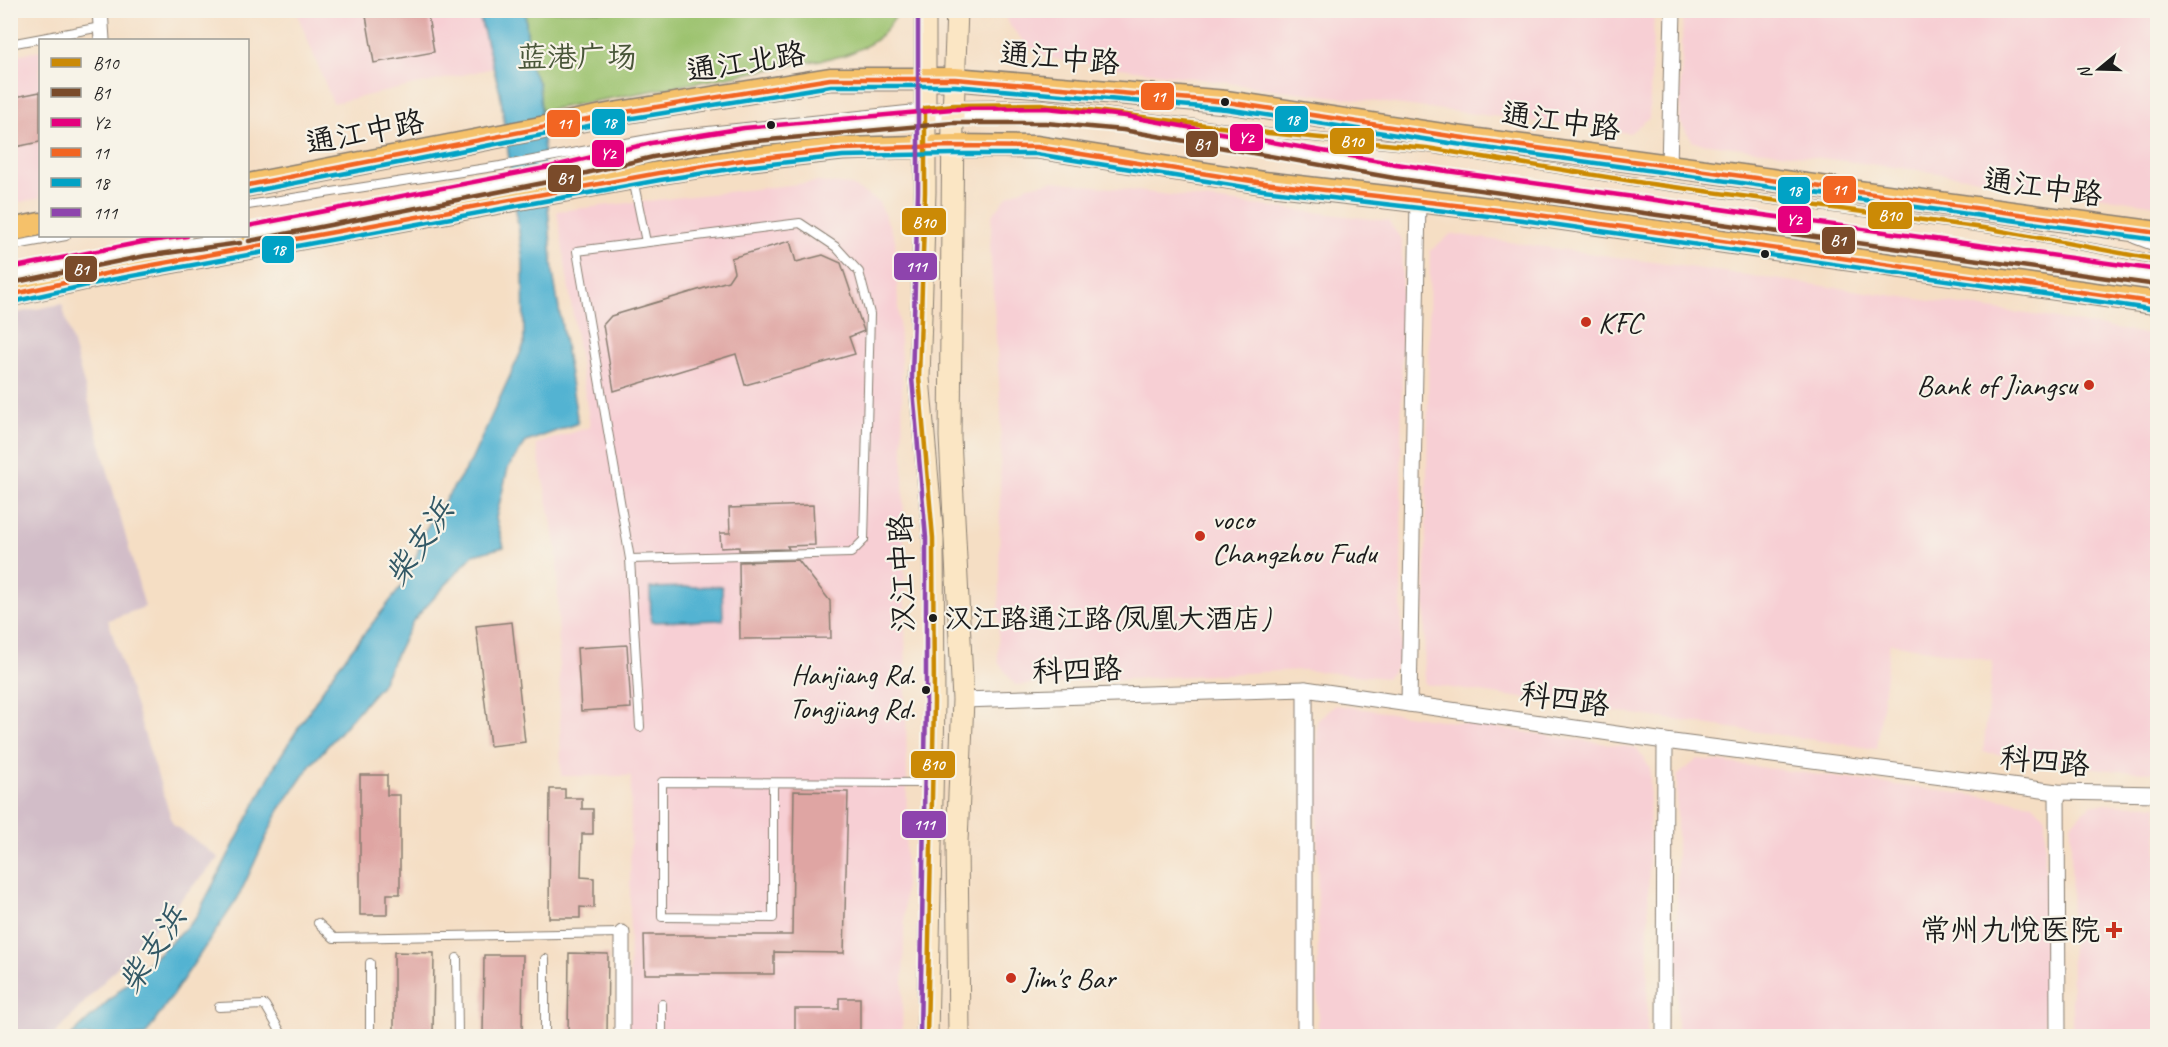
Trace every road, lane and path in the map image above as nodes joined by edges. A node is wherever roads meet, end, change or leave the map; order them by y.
1 (100, 10) edge
2 (925, 10) edge
3 (957, 10) edge
4 (1673, 10) edge
5 (101, 34) edge
6 (56, 39) edge
7 (39, 41) edge
8 (10, 44) edge
9 (955, 78) junction
10 (925, 79) junction
11 (954, 111) junction
12 (925, 113) junction
13 (493, 138) joint
14 (953, 146) junction
15 (925, 147) junction
16 (1427, 148) junction
17 (1669, 166) junction
18 (633, 178) junction
19 (551, 184) junction
20 (249, 185) edge
21 (494, 195) junction
22 (1418, 200) junction
23 (249, 205) edge
24 (39, 224) edge
25 (2092, 224) junction
26 (10, 230) edge
27 (2157, 233) edge
28 (249, 234) edge
29 (60, 237) edge
30 (231, 237) edge
31 (646, 242) junction
32 (10, 246) edge
33 (2157, 248) edge
34 (2157, 260) edge
35 (10, 276) edge
36 (2157, 278) edge
37 (10, 295) edge
38 (2157, 303) edge
39 (630, 559) junction
40 (1305, 689) junction
41 (963, 700) junction
42 (1409, 704) junction
43 (640, 727) dead end
44 (1665, 741) junction
45 (932, 783) junction
46 (773, 784) junction
47 (2057, 792) junction
48 (2157, 794) edge
49 (318, 923) dead end
50 (622, 933) joint
51 (457, 958) dead end
52 (545, 959) dead end
53 (370, 963) dead end
54 (662, 1004) dead end
55 (219, 1007) dead end
56 (283, 1036) edge
57 (370, 1036) edge
58 (458, 1036) edge
59 (545, 1036) edge
60 (622, 1036) edge
61 (662, 1036) edge
62 (927, 1036) edge
63 (959, 1036) edge
64 (1305, 1036) edge
65 (1664, 1036) edge
66 (2058, 1036) edge

1 - 5 street
2 - 10 main road, 汉江中路
3 - 9 main road, 汉江中路
4 - 17 street
5 - 6 lane
7 - 8 lane
9 - 10 main road, 通江北路
9 - 11 main road, 汉江中路
9 - 17 main road, 通江中路
10 - 12 main road, 汉江中路
10 - 13 main road, 通江北路
11 - 12 lane
11 - 14 main road, 汉江中路
11 - 16 lane
11 - 36 lane
12 - 15 main road, 汉江中路
12 - 19 lane
12 - 23 lane
13 - 20 main road, 通江中路
14 - 15 main road
14 - 22 main road
14 - 41 main road, 汉江中路
15 - 18 main road
15 - 45 main road, 汉江中路
16 - 17 lane
16 - 34 lane
17 - 25 main road, 通江中路
18 - 19 main road
18 - 31 lane
19 - 21 main road
21 - 28 lane
21 - 37 main road
22 - 38 main road
22 - 42 street
24 - 26 main road
25 - 27 main road, 通江中路
25 - 33 lane
29 - 32 lane
30 - 35 lane
31 - 39 lane
31 - 39 lane
39 - 43 lane
40 - 41 street, 科四路
40 - 42 street, 科四路
40 - 64 street
41 - 63 main road, 汉江中路
42 - 44 street, 科四路
44 - 47 street, 科四路
44 - 65 street
45 - 46 lane
45 - 62 main road, 汉江中路
46 - 46 lane
47 - 48 street, 科四路
47 - 66 street
49 - 50 lane
50 - 60 street
51 - 58 lane
52 - 59 lane
53 - 57 lane
54 - 61 lane
55 - 56 lane

